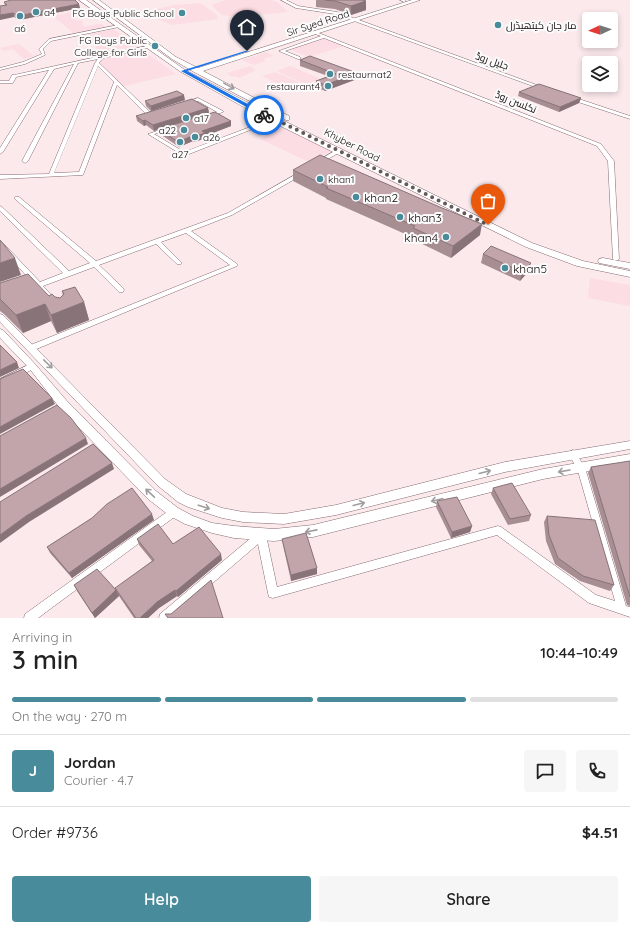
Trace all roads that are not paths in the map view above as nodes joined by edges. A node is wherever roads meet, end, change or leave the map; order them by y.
1 (82, 0) edge
2 (96, 0) edge
3 (283, 0) edge
4 (405, 0) edge
5 (416, 0) edge
6 (351, 20) junction
7 (118, 26) junction
8 (316, 33) junction
9 (325, 36) junction
10 (146, 47) junction
11 (102, 57) junction
12 (299, 58) dead end
13 (77, 62) junction
14 (221, 62) junction
15 (97, 63) junction
16 (198, 65) junction
17 (52, 68) junction
18 (0, 69) edge
19 (185, 72) junction
20 (212, 77) junction
21 (0, 82) edge
22 (116, 82) junction
23 (547, 89) edge
24 (569, 97) edge
25 (178, 106) edge
26 (164, 111) edge
27 (207, 117) edge
28 (630, 118) edge
29 (276, 119) junction
30 (171, 128) edge
31 (338, 151) junction
32 (0, 152) edge
33 (25, 161) dead end
34 (313, 166) edge
35 (307, 169) edge
36 (51, 175) junction
37 (0, 177) edge
38 (17, 198) dead end
39 (0, 208) edge
40 (186, 230) junction
41 (157, 241) junction
42 (0, 243) edge
43 (616, 259) dead end
44 (179, 263) dead end
45 (95, 264) junction
46 (630, 266) edge
47 (68, 274) junction
48 (630, 274) edge
49 (39, 285) junction
50 (121, 290) dead end
51 (24, 291) edge
52 (54, 301) edge
53 (0, 317) edge
54 (1, 336) edge
55 (32, 348) junction
56 (32, 366) junction
57 (0, 384) edge
58 (630, 445) edge
59 (574, 454) junction
60 (630, 459) edge
61 (582, 467) junction
62 (174, 512) junction
63 (261, 535) junction
64 (626, 611) edge
65 (29, 618) edge
66 (164, 618) edge

1 - 7 main road, Khyber Road
2 - 16 main road
3 - 6 street, جلیل روڈ
4 - 6 main road, Sir Syed Road
5 - 6 main road, Sir Syed Road
6 - 8 main road, Sir Syed Road
6 - 14 main road, Sir Syed Road
6 - 23 street, جلیل روڈ
7 - 10 main road, Khyber Road
7 - 18 street
8 - 9 street, نکلسن روڈ
8 - 14 main road, Sir Syed Road
9 - 12 street
9 - 43 street, نکلسن روڈ
10 - 11 street
10 - 19 main road, Khyber Road
11 - 13 street
11 - 15 street
13 - 17 street
13 - 33 street
14 - 16 main road
14 - 20 main road
15 - 22 street
15 - 36 street
16 - 19 main road
16 - 20 main road, Khyber Road
17 - 21 street
17 - 32 street
19 - 29 main road, Khyber Road
20 -> 46 main road, Khyber Road
22 - 26 street
22 - 36 street
24 - 28 street
25 - 27 street
29 - 30 street
29 - 31 main road, Khyber Road
31 - 34 street
31 - 48 main road, Khyber Road
35 - 40 street
36 - 37 street
38 - 45 street
39 - 47 street
40 - 41 street
40 - 55 street
41 - 44 street
41 - 45 street
42 - 49 street
45 - 47 street
45 - 50 street
47 - 49 street
49 - 51 street
49 - 52 street
53 - 55 street
54 - 56 street
55 -> 59 street
56 - 57 street
62 -> 56 street
58 - 59 street
59 - 61 street
60 - 61 street
61 -> 63 street
61 - 64 street
62 - 63 street
62 - 65 street
63 - 64 street
63 - 66 street

